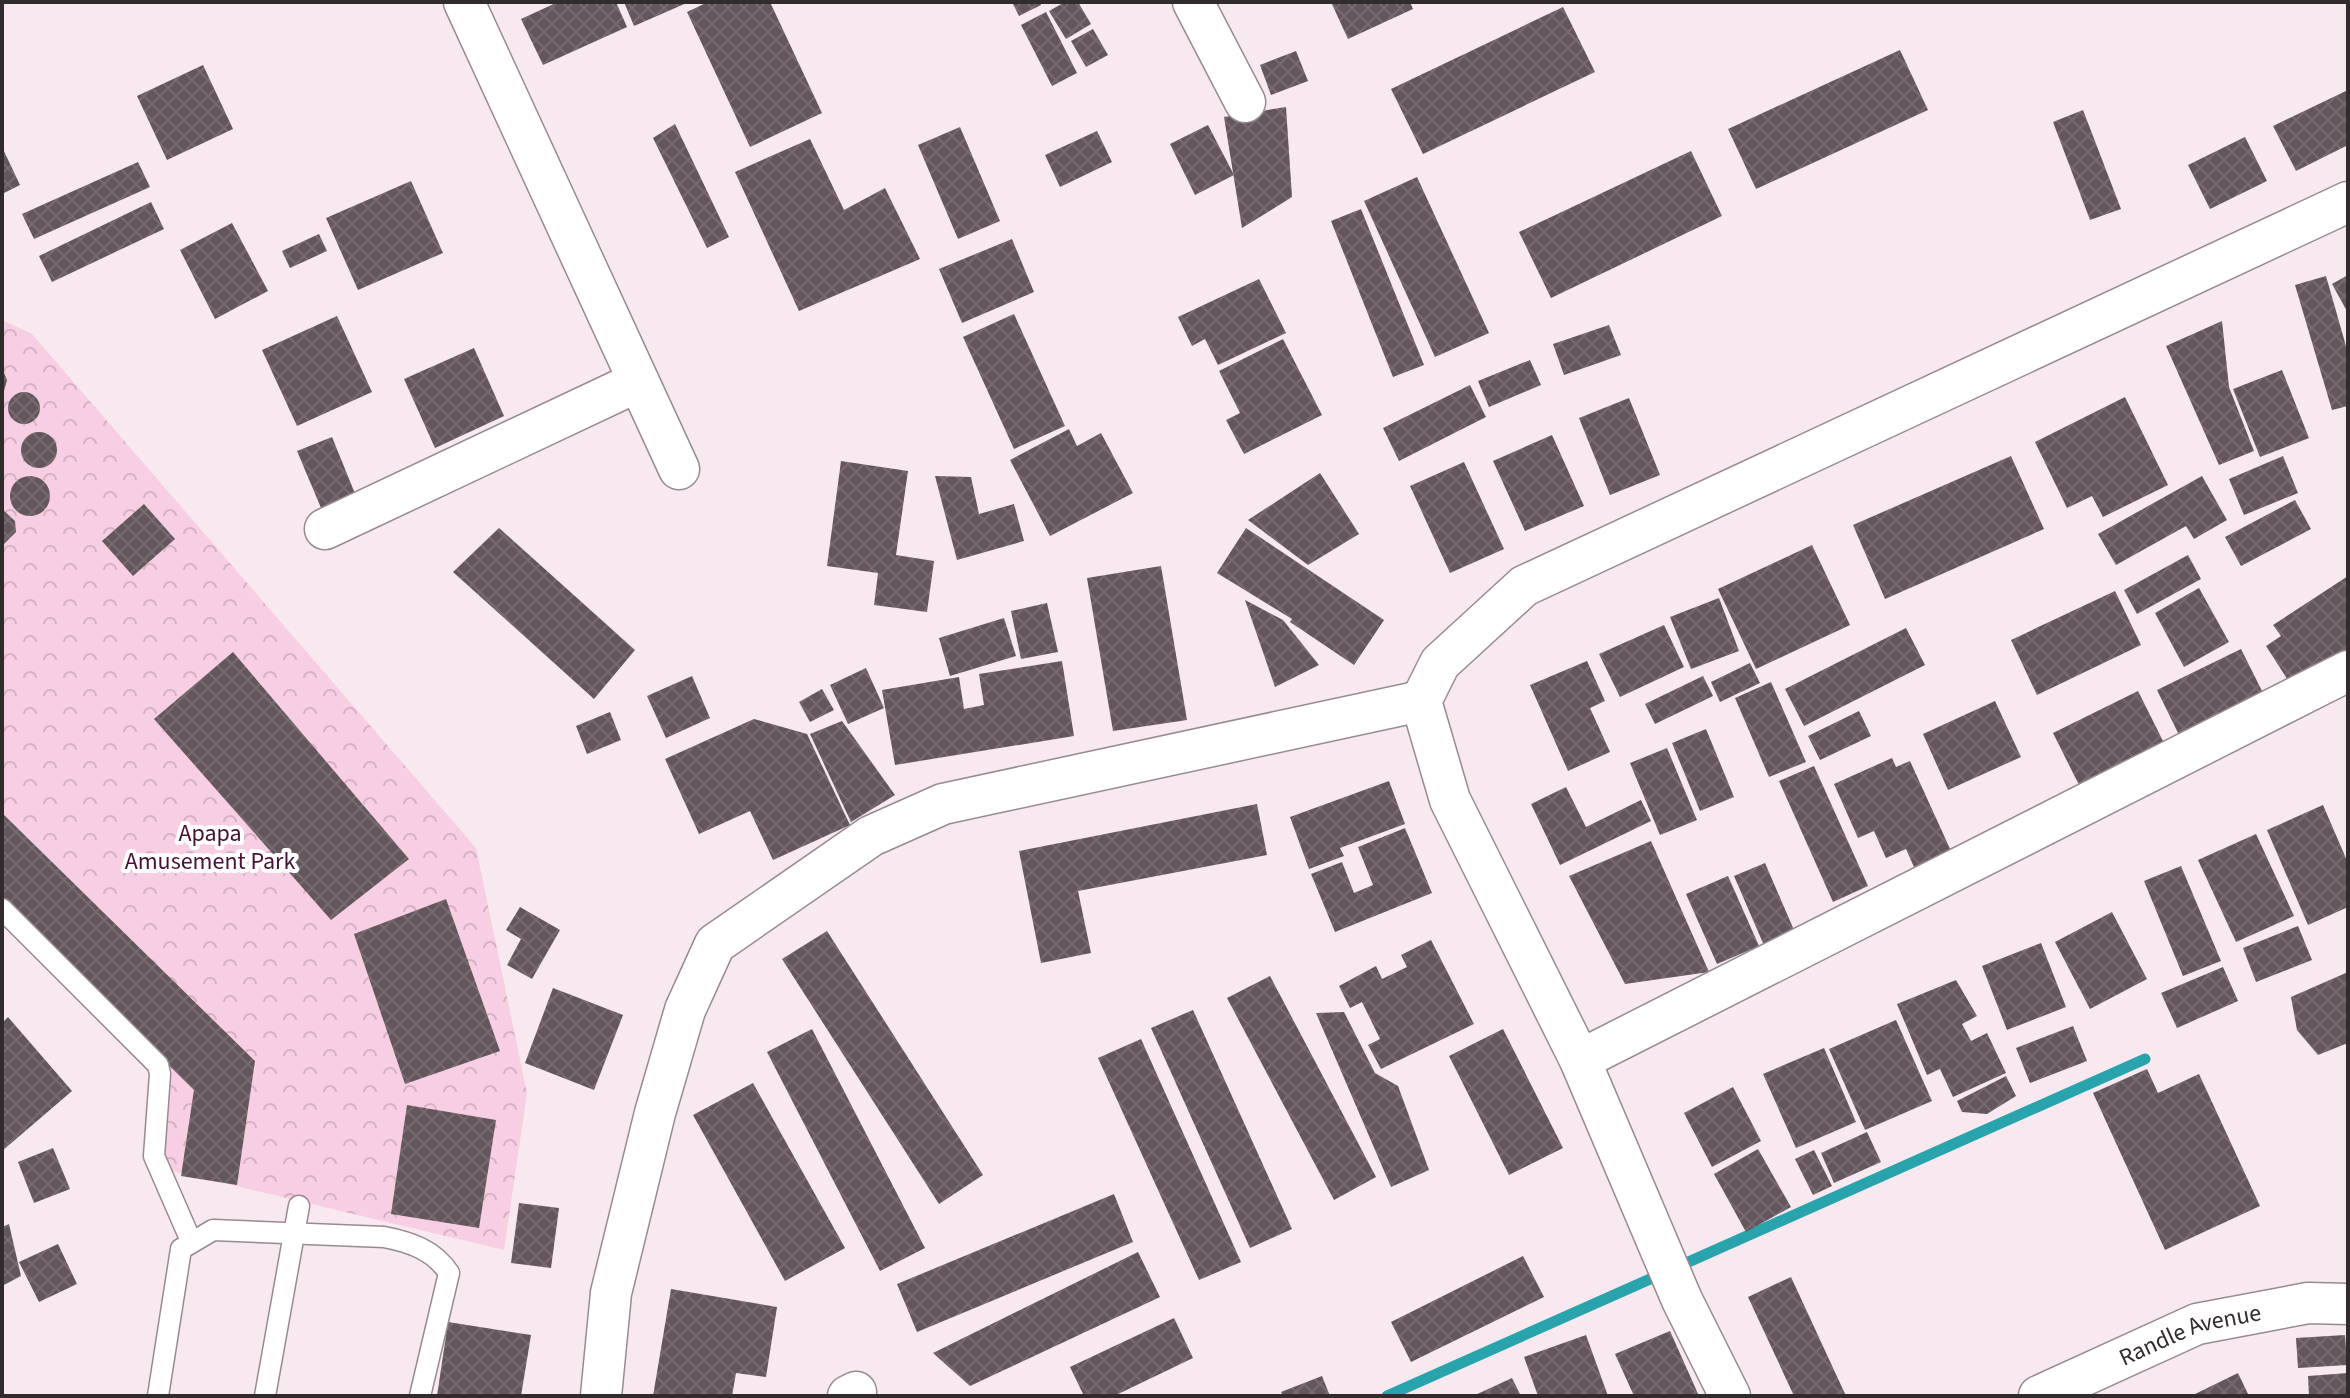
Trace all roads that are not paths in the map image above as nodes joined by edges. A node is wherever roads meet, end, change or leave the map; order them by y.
1 (464, 2) edge
2 (1193, 2) edge
3 (1245, 102) dead end
4 (2348, 202) edge
5 (637, 382) junction
6 (679, 469) dead end
7 (325, 529) dead end
8 (2348, 671) edge
9 (1421, 701) junction
10 (2, 909) edge
11 (1580, 1060) junction
12 (299, 1206) dead end
13 (296, 1235) junction
14 (191, 1241) junction
15 (2348, 1304) edge
16 (2102, 1383) edge
17 (158, 1396) edge
18 (265, 1396) edge
19 (420, 1396) edge
20 (601, 1396) edge
21 (1730, 1396) edge
22 (2039, 1396) edge

1 - 5 street
2 - 3 street
4 - 9 street
5 - 6 street
5 - 7 street
8 - 11 street
9 - 11 street
9 - 20 street
10 - 14 lane
11 - 21 street
12 - 13 lane
13 - 14 lane
13 - 18 lane
13 - 19 lane
14 - 17 lane
15 - 16 street, Randle Avenue
16 - 22 street, Randle Avenue

